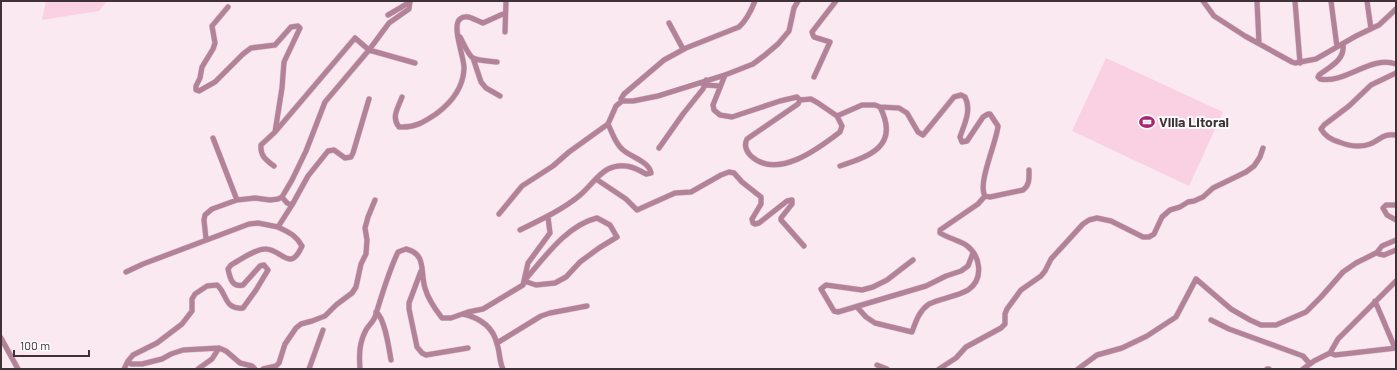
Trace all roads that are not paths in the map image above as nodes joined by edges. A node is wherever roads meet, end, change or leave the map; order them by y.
1 (506, 1) edge
2 (755, 1) edge
3 (798, 1) edge
4 (836, 1) edge
5 (1203, 1) edge
6 (1257, 1) edge
7 (1295, 1) edge
8 (1331, 1) edge
9 (1367, 1) edge
10 (410, 2) edge
11 (1208, 4) edge
12 (228, 7) dead end
13 (1396, 9) edge
14 (505, 13) junction
15 (388, 15) dead end
16 (669, 22) dead end
17 (1371, 29) junction
18 (505, 32) dead end
19 (458, 36) junction
20 (1259, 44) junction
21 (1344, 44) junction
22 (1337, 47) junction
23 (683, 49) junction
24 (369, 50) junction
25 (473, 58) junction
26 (498, 62) dead end
27 (1300, 62) junction
28 (415, 63) dead end
29 (1396, 64) edge
30 (1396, 72) edge
31 (725, 75) junction
32 (814, 77) dead end
33 (706, 83) junction
34 (720, 86) junction
35 (500, 96) dead end
36 (402, 97) dead end
37 (369, 99) dead end
38 (800, 100) junction
39 (622, 101) junction
40 (880, 107) junction
41 (837, 116) junction
42 (608, 124) junction
43 (275, 132) junction
44 (1396, 134) edge
45 (213, 138) dead end
46 (660, 148) dead end
47 (1264, 148) dead end
48 (274, 166) dead end
49 (840, 166) dead end
50 (1029, 170) dead end
51 (596, 180) junction
52 (985, 196) junction
53 (282, 197) junction
54 (237, 200) junction
55 (375, 200) dead end
56 (292, 205) junction
57 (1396, 205) edge
58 (499, 214) dead end
59 (548, 217) junction
60 (1396, 220) edge
61 (278, 227) junction
62 (520, 230) dead end
63 (206, 239) junction
64 (1396, 240) edge
65 (804, 246) dead end
66 (1396, 250) edge
67 (1378, 252) junction
68 (973, 253) junction
69 (913, 260) dead end
70 (423, 267) junction
71 (126, 272) dead end
72 (524, 281) junction
73 (1396, 281) edge
74 (1375, 301) junction
75 (587, 306) dead end
76 (857, 307) junction
77 (376, 312) junction
78 (462, 314) junction
79 (1211, 320) dead end
80 (322, 330) dead end
81 (1, 338) edge
82 (497, 343) junction
83 (219, 348) junction
84 (468, 348) dead end
85 (1396, 348) edge
86 (1330, 353) junction
87 (391, 360) dead end
88 (128, 361) junction
89 (1310, 364) junction
90 (877, 365) dead end
91 (18, 369) edge
92 (124, 369) edge
93 (198, 369) edge
94 (255, 369) edge
95 (263, 369) edge
96 (309, 369) edge
97 (360, 369) edge
98 (502, 369) edge
99 (887, 369) edge
100 (939, 369) edge
101 (1078, 369) edge
102 (1303, 369) edge

1 - 14 street
2 - 23 street
3 - 31 street
4 - 32 street
5 - 11 street
6 - 20 street
7 - 27 street
8 - 22 street
9 - 17 street
10 - 15 street
10 - 24 street
11 - 20 street
12 - 43 street
13 - 17 street
14 - 18 street
14 - 19 street
16 - 23 street
17 - 21 street
19 - 25 street
19 - 36 street
20 - 27 street
21 - 22 street
21 - 29 street
22 - 27 street
23 - 39 street
24 - 28 street
24 - 43 street
24 - 53 street
25 - 26 street
25 - 35 street
30 - 44 street
31 - 33 street
31 - 34 street
33 - 34 street
33 - 39 street
33 - 46 street
34 - 38 street
37 - 56 street
38 - 41 street
38 - 41 street
39 - 42 street
40 - 41 street
40 - 49 street
40 - 52 street
42 - 51 street
42 - 58 street
43 - 48 street
45 - 54 street
47 - 100 street
50 - 52 street
51 - 59 street
51 - 65 street
52 - 68 street
53 - 54 street
53 - 56 street
54 - 63 street
55 - 95 street
56 - 61 street
57 - 60 street
59 - 62 street
59 - 72 street
61 - 63 street
61 - 88 street
63 - 71 street
64 - 67 street
66 - 67 street
67 - 101 street
68 - 76 street
68 - 76 street
69 - 76 street
70 - 77 street
70 - 78 street
70 - 84 street
72 - 72 street
72 - 78 street
73 - 74 street
74 - 85 street
74 - 86 street
75 - 82 street
77 - 87 street
77 - 97 street
78 - 82 street
79 - 89 street
80 - 96 street
81 - 91 street
82 - 98 street
83 - 88 street
83 - 93 street
83 - 94 street
85 - 86 street
86 - 89 street
88 - 92 street
89 - 102 street
90 - 99 street

